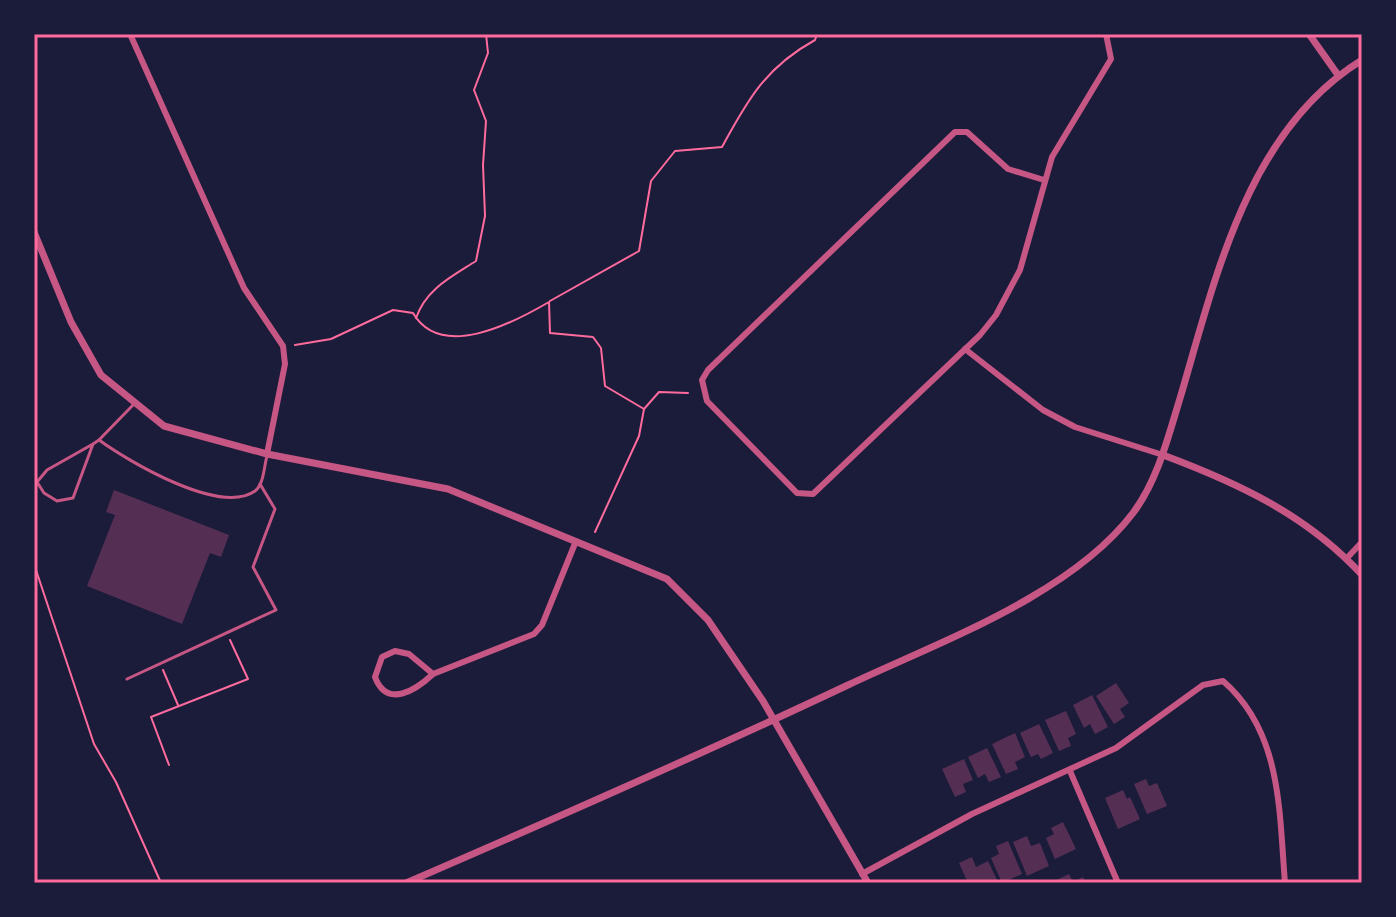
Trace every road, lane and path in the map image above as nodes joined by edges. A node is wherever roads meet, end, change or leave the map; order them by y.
1 (130, 34) edge
2 (486, 34) edge
3 (817, 34) edge
4 (1106, 34) edge
5 (1309, 34) edge
6 (1362, 60) edge
7 (1338, 75) junction
8 (1044, 180) junction
9 (34, 232) edge
10 (549, 302) junction
11 (416, 318) junction
12 (295, 345) dead end
13 (965, 349) junction
14 (688, 393) dead end
15 (133, 405) junction
16 (644, 409) junction
17 (99, 440) junction
18 (93, 444) junction
19 (267, 454) junction
20 (1163, 455) junction
21 (260, 484) junction
22 (595, 532) dead end
23 (576, 541) junction
24 (1362, 542) edge
25 (1347, 558) junction
26 (34, 564) edge
27 (1362, 575) edge
28 (227, 633) junction
29 (160, 663) junction
30 (433, 674) junction
31 (127, 679) dead end
32 (178, 706) junction
33 (774, 720) junction
34 (169, 765) dead end
35 (1070, 771) junction
36 (862, 874) junction
37 (161, 883) edge
38 (406, 883) edge
39 (868, 883) edge
40 (1118, 883) edge
41 (1285, 883) edge

1 - 19 street
2 - 11 path
3 - 10 path
4 - 8 street
5 - 7 street
6 - 7 street
7 - 20 street
8 - 13 street
8 - 13 street
9 - 15 street
10 - 11 path
10 - 16 path
11 - 12 path
13 - 20 street
14 - 16 path
15 - 17 lane
15 - 19 street
16 - 22 path
17 - 18 lane
17 - 21 lane
18 - 18 lane
19 - 21 lane
19 - 23 street
20 - 25 street
20 - 33 street
21 - 28 lane
23 - 30 street
23 - 33 street
24 - 25 street
25 - 27 street
26 - 37 path
28 - 29 lane
28 - 32 path
29 - 31 lane
29 - 32 path
30 - 30 street
32 - 34 path
33 - 36 street
33 - 38 street
35 - 36 street
35 - 40 street
35 - 41 street
36 - 39 street

